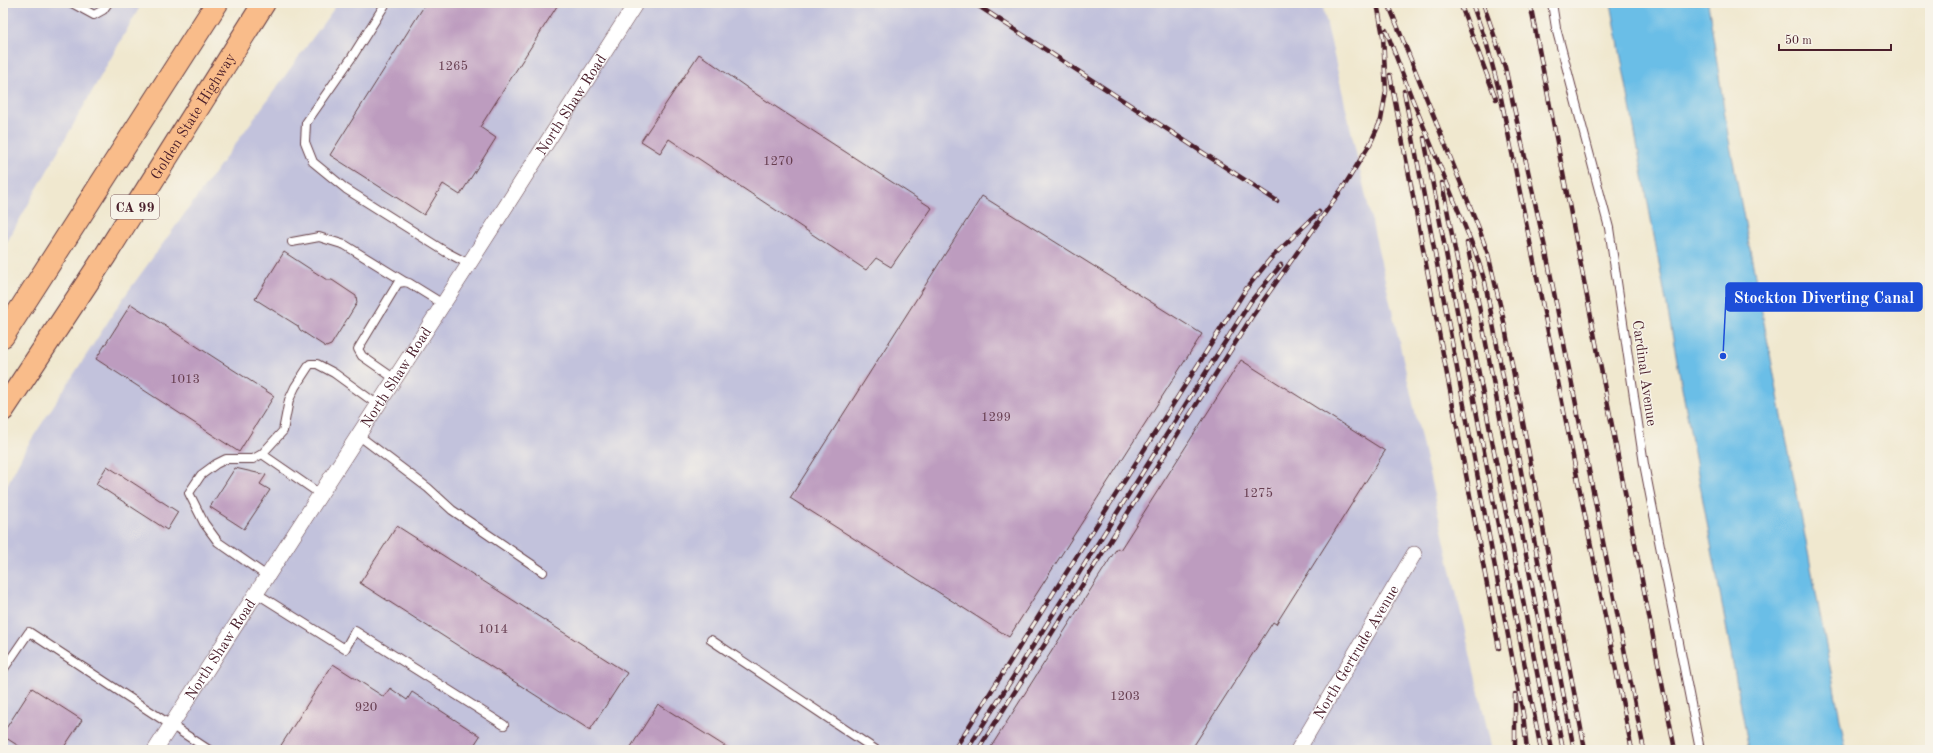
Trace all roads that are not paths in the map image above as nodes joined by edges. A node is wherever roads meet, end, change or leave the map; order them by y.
1 (72, 3) edge
2 (108, 3) edge
3 (217, 3) edge
4 (264, 3) edge
5 (386, 3) edge
6 (636, 3) edge
7 (1552, 3) edge
8 (76, 223) junction
9 (292, 242) dead end
10 (469, 264) junction
11 (405, 282) junction
12 (443, 304) junction
13 (3, 310) edge
14 (3, 336) edge
15 (26, 372) junction
16 (395, 379) junction
17 (378, 405) junction
18 (3, 410) edge
19 (3, 417) edge
20 (358, 435) junction
21 (262, 454) junction
22 (320, 494) junction
23 (1414, 554) dead end
24 (543, 572) dead end
25 (267, 576) junction
26 (256, 593) junction
27 (711, 640) dead end
28 (3, 670) edge
29 (504, 725) dead end
30 (170, 726) junction
31 (155, 750) edge
32 (209, 750) edge
33 (876, 750) edge
34 (1298, 750) edge
35 (1700, 750) edge

1 - 2 lane
3 - 8 highway, CA 99
4 - 15 highway, Golden State Highway / CA 99
5 - 10 lane
6 - 10 street, North Shaw Road
7 - 35 lane, Cardinal Avenue
8 - 13 highway
8 - 14 highway, CA 99
9 - 11 lane
10 - 12 street, North Shaw Road
11 - 12 lane
11 - 16 lane
12 - 16 street, North Shaw Road
15 - 18 highway, Golden State Highway / CA 99
15 - 19 highway
16 - 17 street, North Shaw Road
17 - 20 street, North Shaw Road
17 - 21 lane
20 - 22 street, North Shaw Road
20 - 24 lane
21 - 22 lane
21 - 25 lane
22 - 25 street, North Shaw Road
23 - 34 street, North Gertrude Avenue
25 - 26 street, North Shaw Road
26 - 29 lane
26 - 30 street, North Shaw Road
27 - 33 lane
28 - 30 lane
30 - 31 street, North Shaw Road
30 - 32 lane

